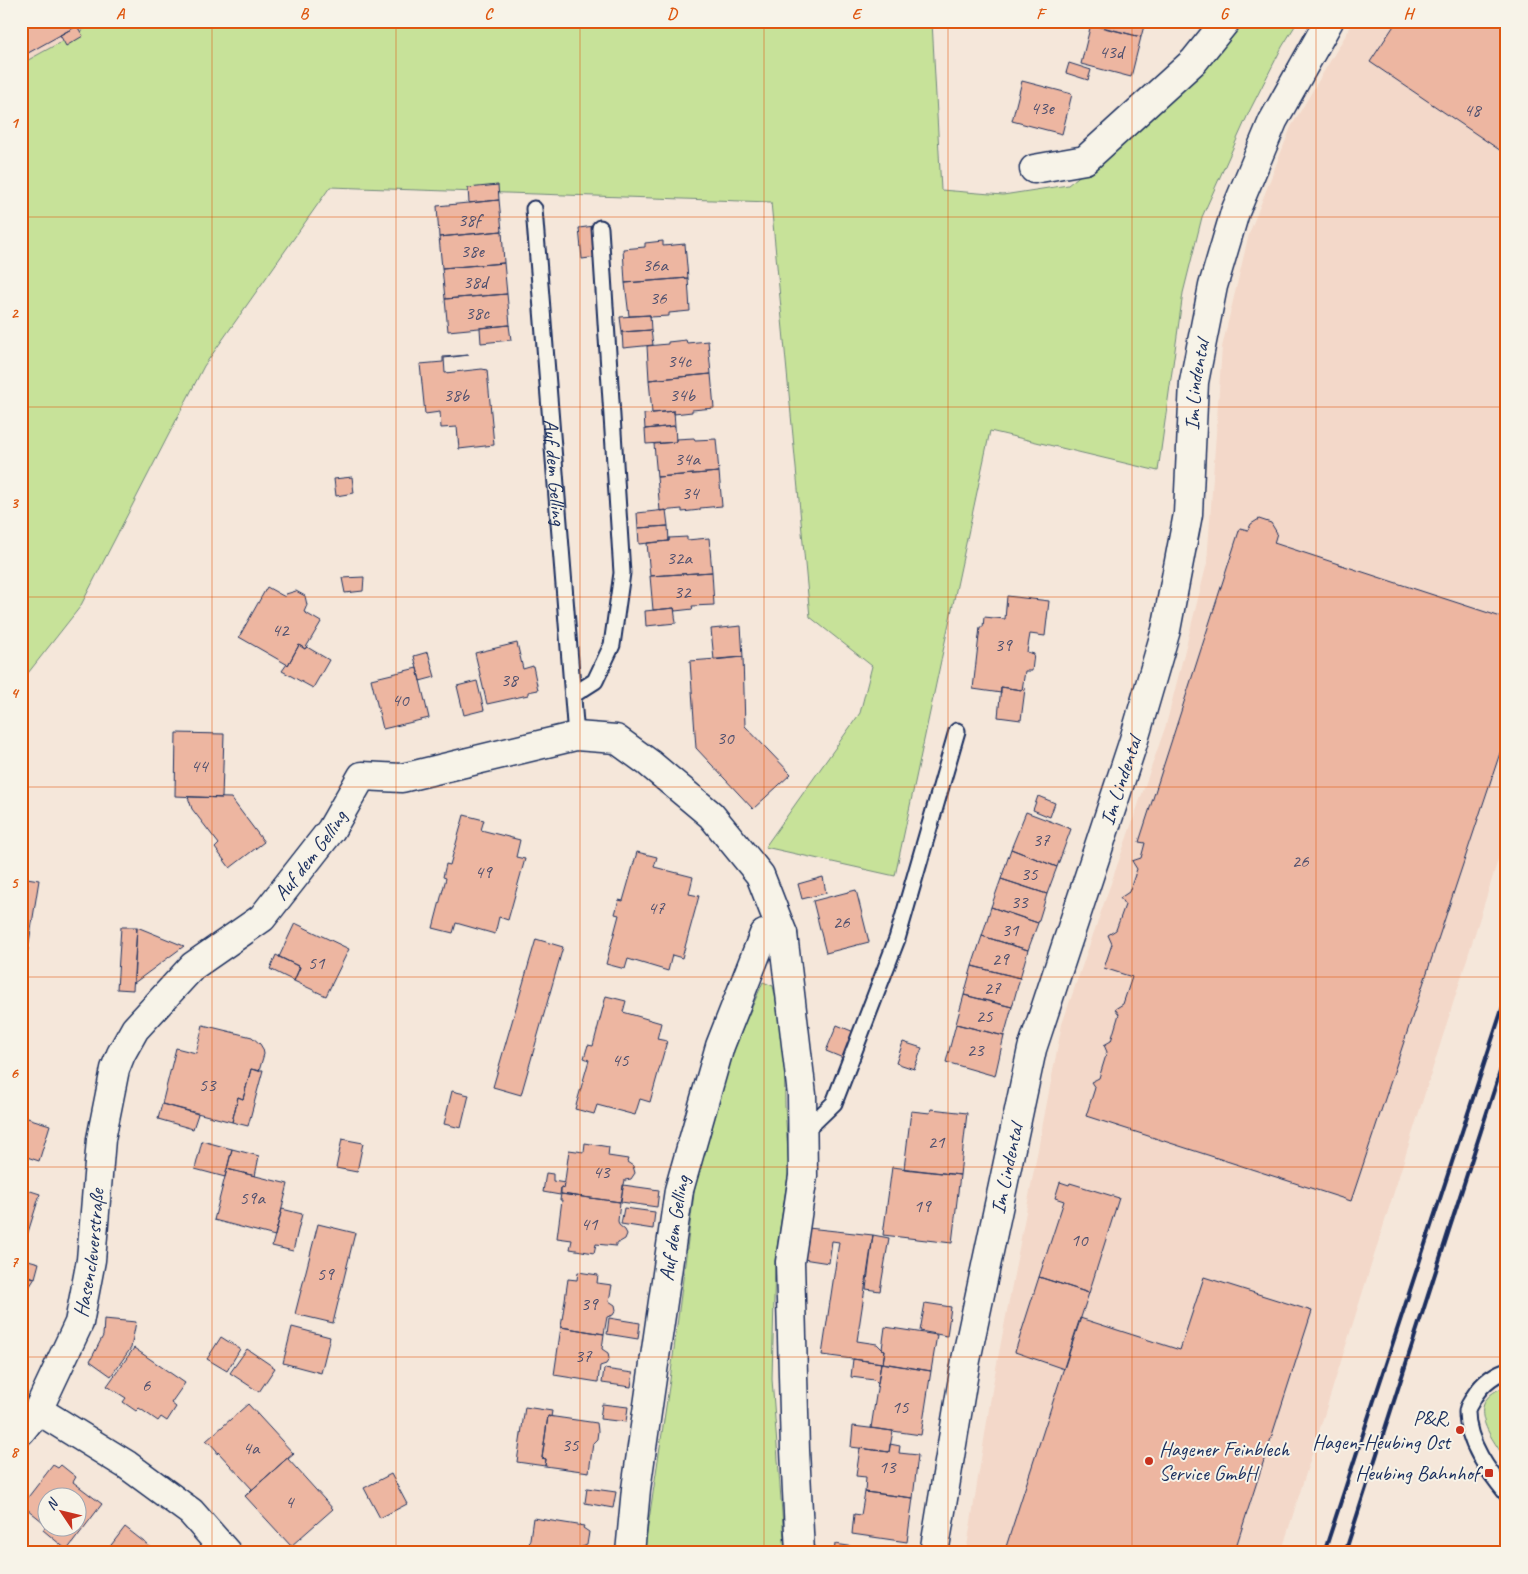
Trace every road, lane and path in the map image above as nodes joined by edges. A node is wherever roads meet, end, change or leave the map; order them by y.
1 (1226, 21) edge
2 (1329, 21) edge
3 (1034, 169) dead end
4 (534, 209) dead end
5 (600, 228) dead end
6 (573, 695) junction
7 (957, 731) dead end
8 (576, 736) junction
9 (783, 934) junction
10 (111, 1088) joint
11 (803, 1133) junction
12 (1507, 1370) edge
13 (38, 1410) junction
14 (21, 1431) edge
15 (1507, 1494) edge
16 (227, 1553) edge
17 (630, 1553) edge
18 (800, 1553) edge
19 (934, 1553) edge

1 - 3 street
2 - 19 street, Im Lindental
4 - 6 lane, Auf dem Gelling
5 - 6 lane
6 - 8 lane, Auf dem Gelling
7 - 11 lane
8 - 9 street, Auf dem Gelling
8 - 10 street, Auf dem Gelling
9 - 11 street, Auf dem Gelling
9 - 17 street, Auf dem Gelling
10 - 13 street, Hasencleverstraße
11 - 18 street, Auf dem Gelling
12 - 15 lane
13 - 14 street, Hasencleverstraße
13 - 16 street

